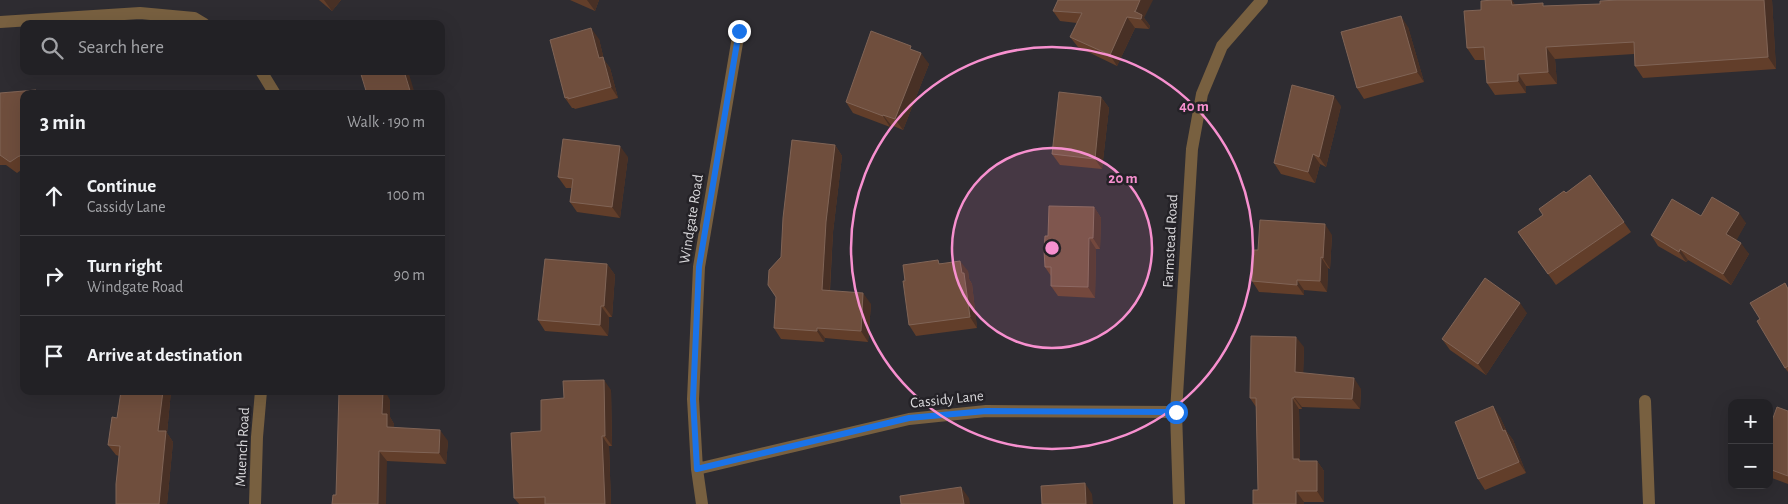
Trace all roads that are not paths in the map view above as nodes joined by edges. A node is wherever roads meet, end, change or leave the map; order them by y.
1 (1262, 0) edge
2 (31, 20) edge
3 (197, 20) edge
4 (20, 21) edge
5 (0, 22) edge
6 (739, 31) dead end
7 (263, 75) edge
8 (273, 90) edge
9 (261, 395) edge
10 (1645, 401) dead end
11 (1176, 412) junction
12 (697, 469) junction
13 (256, 504) edge
14 (702, 504) edge
15 (1179, 504) edge
16 (1649, 504) edge

1 - 11 street, Farmstead Road
2 - 3 street
4 - 5 street
6 - 12 street, Windgate Road
7 - 8 street
9 - 13 street, Muench Road
10 - 16 street
11 - 12 street, Cassidy Lane
11 - 15 street, Farmstead Road
12 - 14 street, Windgate Road

